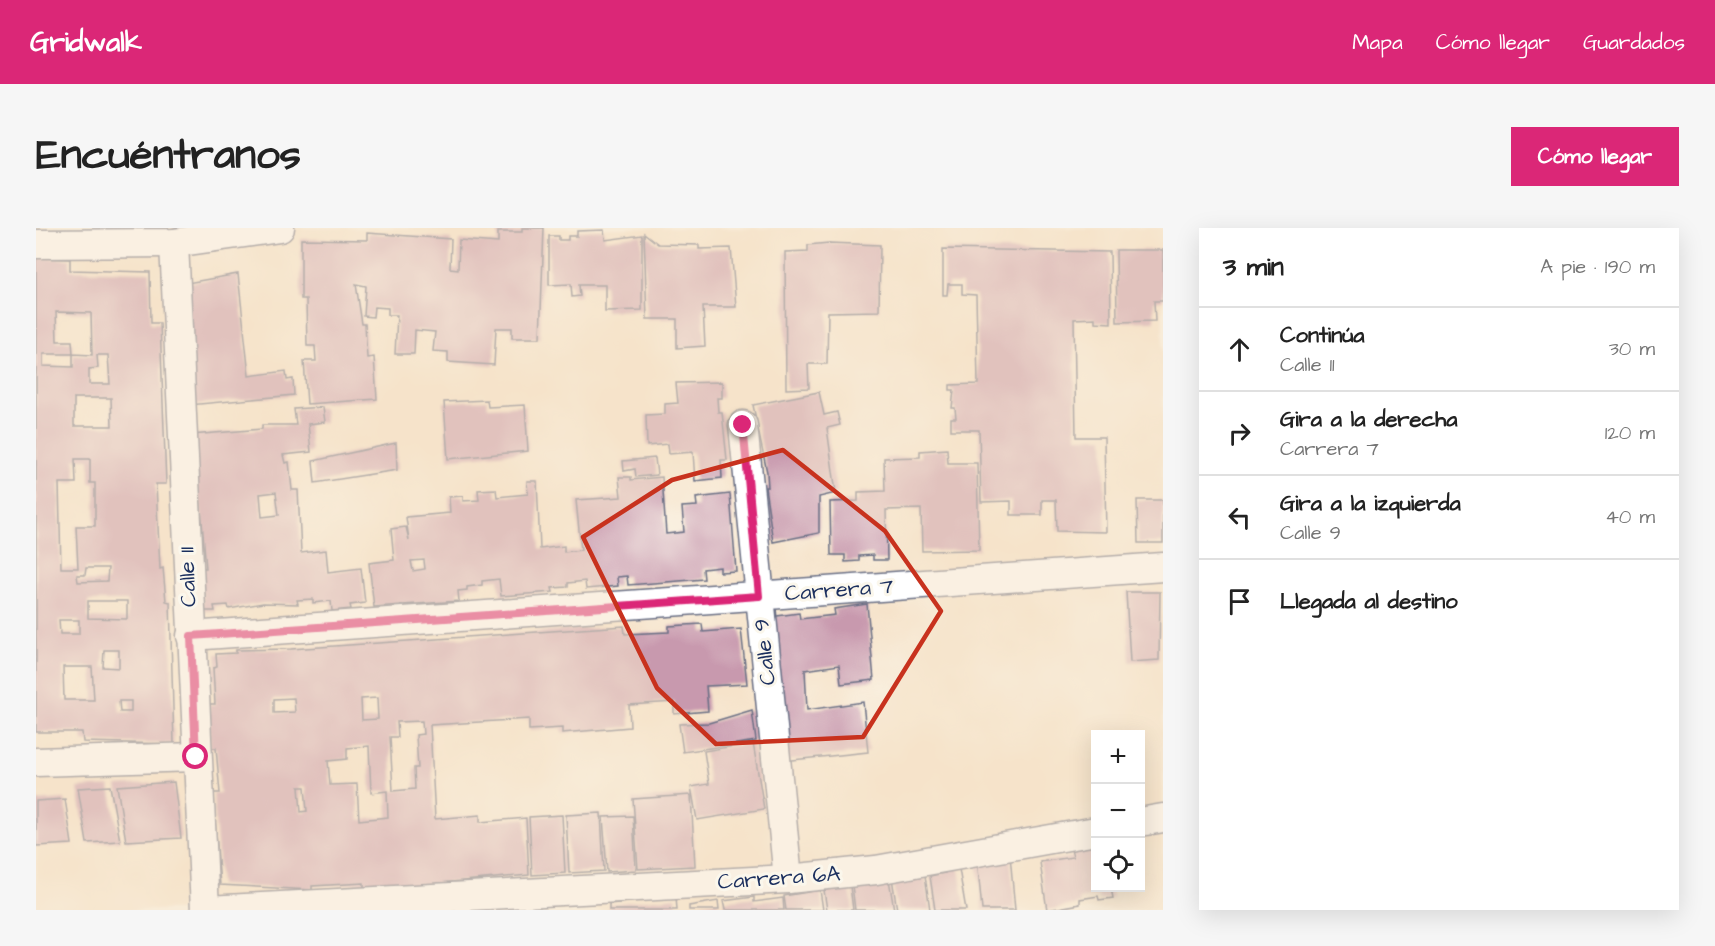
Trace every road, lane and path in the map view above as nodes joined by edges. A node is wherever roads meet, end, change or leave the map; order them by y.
1 (280, 228) edge
2 (174, 243) junction
3 (36, 244) edge
4 (743, 425) dead end
5 (1163, 567) edge
6 (759, 596) junction
7 (191, 636) junction
8 (196, 757) junction
9 (36, 762) edge
10 (1163, 818) edge
11 (1145, 821) edge
12 (1091, 832) edge
13 (788, 879) junction
14 (206, 910) edge

1 - 2 street
2 - 3 street
2 - 7 street, Calle 11
4 - 6 street, Calle 9
5 - 6 street, Carrera 7
6 - 7 street, Carrera 7
6 - 13 street, Calle 9
7 - 8 street, Calle 11
8 - 9 street
8 - 14 street, Calle 11
10 - 11 street
12 - 13 street, Carrera 6A
13 - 14 street, Carrera 6A

